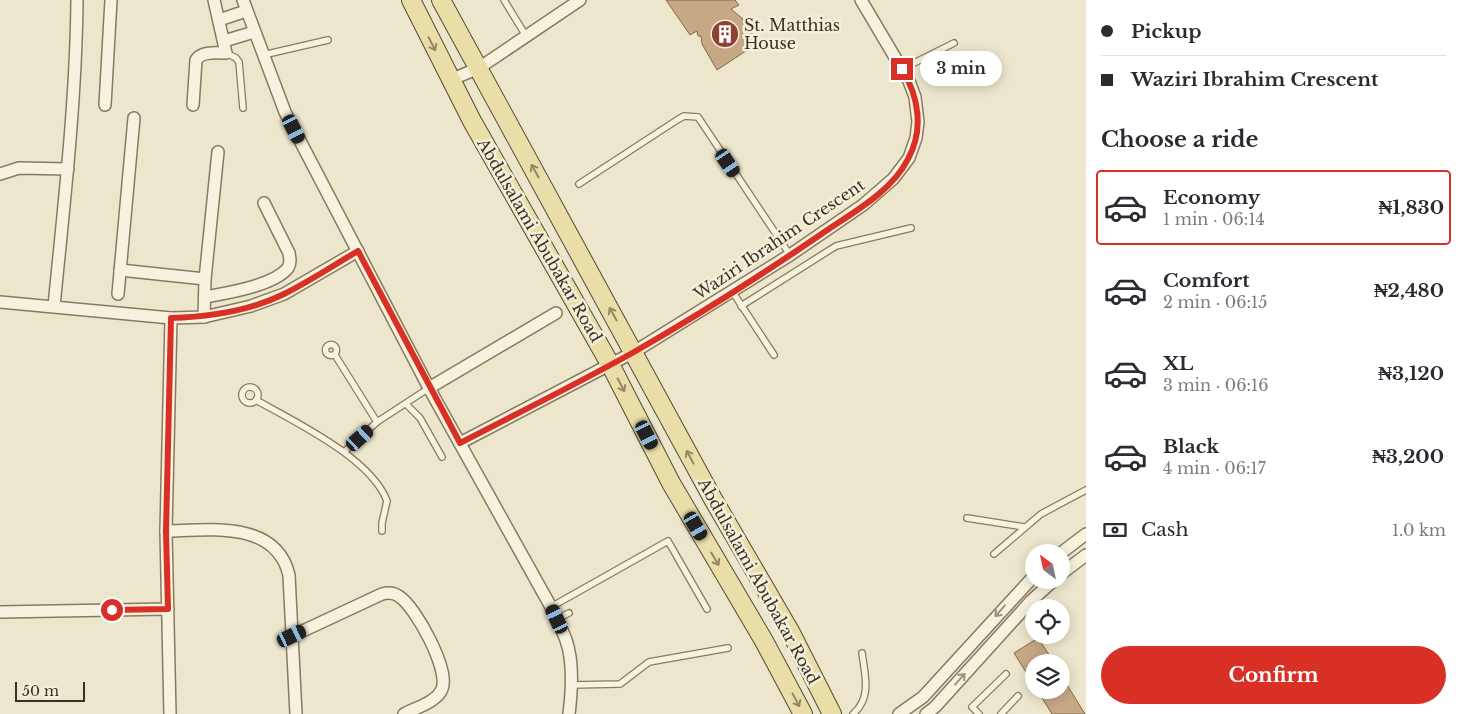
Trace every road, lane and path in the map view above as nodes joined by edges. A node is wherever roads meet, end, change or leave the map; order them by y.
1 (77, 0) edge
2 (112, 0) edge
3 (214, 0) edge
4 (411, 0) edge
5 (441, 0) edge
6 (504, 0) edge
7 (580, 0) edge
8 (861, 0) edge
9 (244, 5) edge
10 (219, 20) junction
11 (254, 32) junction
12 (526, 36) junction
13 (328, 40) dead end
14 (954, 43) dead end
15 (225, 47) junction
16 (263, 55) junction
17 (479, 68) junction
18 (902, 69) junction
19 (450, 80) junction
20 (105, 105) dead end
21 (193, 105) dead end
22 (243, 108) dead end
23 (134, 118) dead end
24 (218, 152) dead end
25 (68, 170) junction
26 (0, 174) edge
27 (579, 184) dead end
28 (264, 203) dead end
29 (911, 228) dead end
30 (358, 251) junction
31 (790, 255) junction
32 (120, 270) junction
33 (205, 279) junction
34 (732, 291) junction
35 (118, 294) dead end
36 (205, 297) junction
37 (0, 302) edge
38 (54, 306) junction
39 (741, 306) junction
40 (556, 313) dead end
41 (204, 317) junction
42 (171, 318) junction
43 (634, 352) junction
44 (334, 355) dead end
45 (774, 355) dead end
46 (610, 364) junction
47 (429, 388) junction
48 (256, 400) dead end
49 (406, 404) junction
50 (377, 422) junction
51 (460, 443) junction
52 (345, 451) junction
53 (442, 457) dead end
54 (1086, 490) edge
55 (967, 518) dead end
56 (1024, 527) junction
57 (166, 531) junction
58 (382, 531) dead end
59 (1086, 534) edge
60 (1070, 546) edge
61 (994, 554) dead end
62 (1086, 555) edge
63 (1070, 567) edge
64 (1025, 586) edge
65 (1045, 589) edge
66 (551, 607) junction
67 (168, 609) junction
68 (707, 610) dead end
69 (0, 612) edge
70 (569, 613) dead end
71 (557, 619) junction
72 (292, 636) junction
73 (728, 648) dead end
74 (862, 653) dead end
75 (1006, 674) dead end
76 (571, 685) junction
77 (923, 696) junction
78 (1018, 696) dead end
79 (934, 712) edge
80 (170, 714) edge
81 (296, 714) edge
82 (404, 714) edge
83 (569, 714) edge
84 (803, 714) edge
85 (832, 714) edge
86 (853, 714) edge
87 (900, 714) edge
88 (979, 714) edge
89 (1001, 714) edge

1 - 25 street
2 - 20 street
3 - 10 street
4 -> 19 main road, Abdulsalami Abubakar Road
5 - 17 main road, Abdulsalami Abubakar Road
6 - 12 lane
7 - 12 street
8 - 18 street, Waziri Ibrahim Crescent
9 - 10 street
9 - 11 street
10 - 15 street
11 - 15 street
11 - 16 street
12 - 17 street
13 - 16 lane
14 - 18 lane
15 - 21 street
15 - 22 lane
16 - 30 street
17 - 19 street
43 -> 17 main road, Abdulsalami Abubakar Road
18 - 31 street, Waziri Ibrahim Crescent
19 - 46 main road, Abdulsalami Abubakar Road
23 - 32 street
24 - 33 street
25 - 26 street
25 - 38 street
27 - 31 lane
28 - 36 street
29 - 39 lane
30 - 41 street
30 - 47 street
31 - 34 street, Waziri Ibrahim Crescent
32 - 33 street
32 - 35 street
33 - 36 street
34 - 39 lane
34 - 43 street, Waziri Ibrahim Crescent
36 - 41 street
37 - 38 street
38 - 42 street
39 - 45 lane
40 - 47 street
41 - 42 street
42 - 57 street
43 - 46 street, Waziri Ibrahim Crescent
85 -> 43 main road, Abdulsalami Abubakar Road
44 - 50 lane
46 - 51 street, Waziri Ibrahim Crescent
46 -> 84 main road, Abdulsalami Abubakar Road
47 - 49 lane
47 - 51 street
48 - 52 lane
49 - 50 lane
49 - 53 lane
50 - 52 lane
51 - 66 street
52 - 58 lane
54 - 56 lane
55 - 56 lane
56 - 61 lane
57 - 67 street
57 - 72 street
59 - 60 street
62 - 63 street
64 -> 77 street
79 -> 65 street
66 - 68 lane
66 - 71 street
67 - 69 street
67 - 80 street
70 - 71 lane
71 - 76 street
72 - 81 street
72 - 82 street
73 - 76 lane
74 - 86 lane
75 - 88 lane
76 - 83 street
77 - 79 street
77 - 87 street
78 - 89 lane

